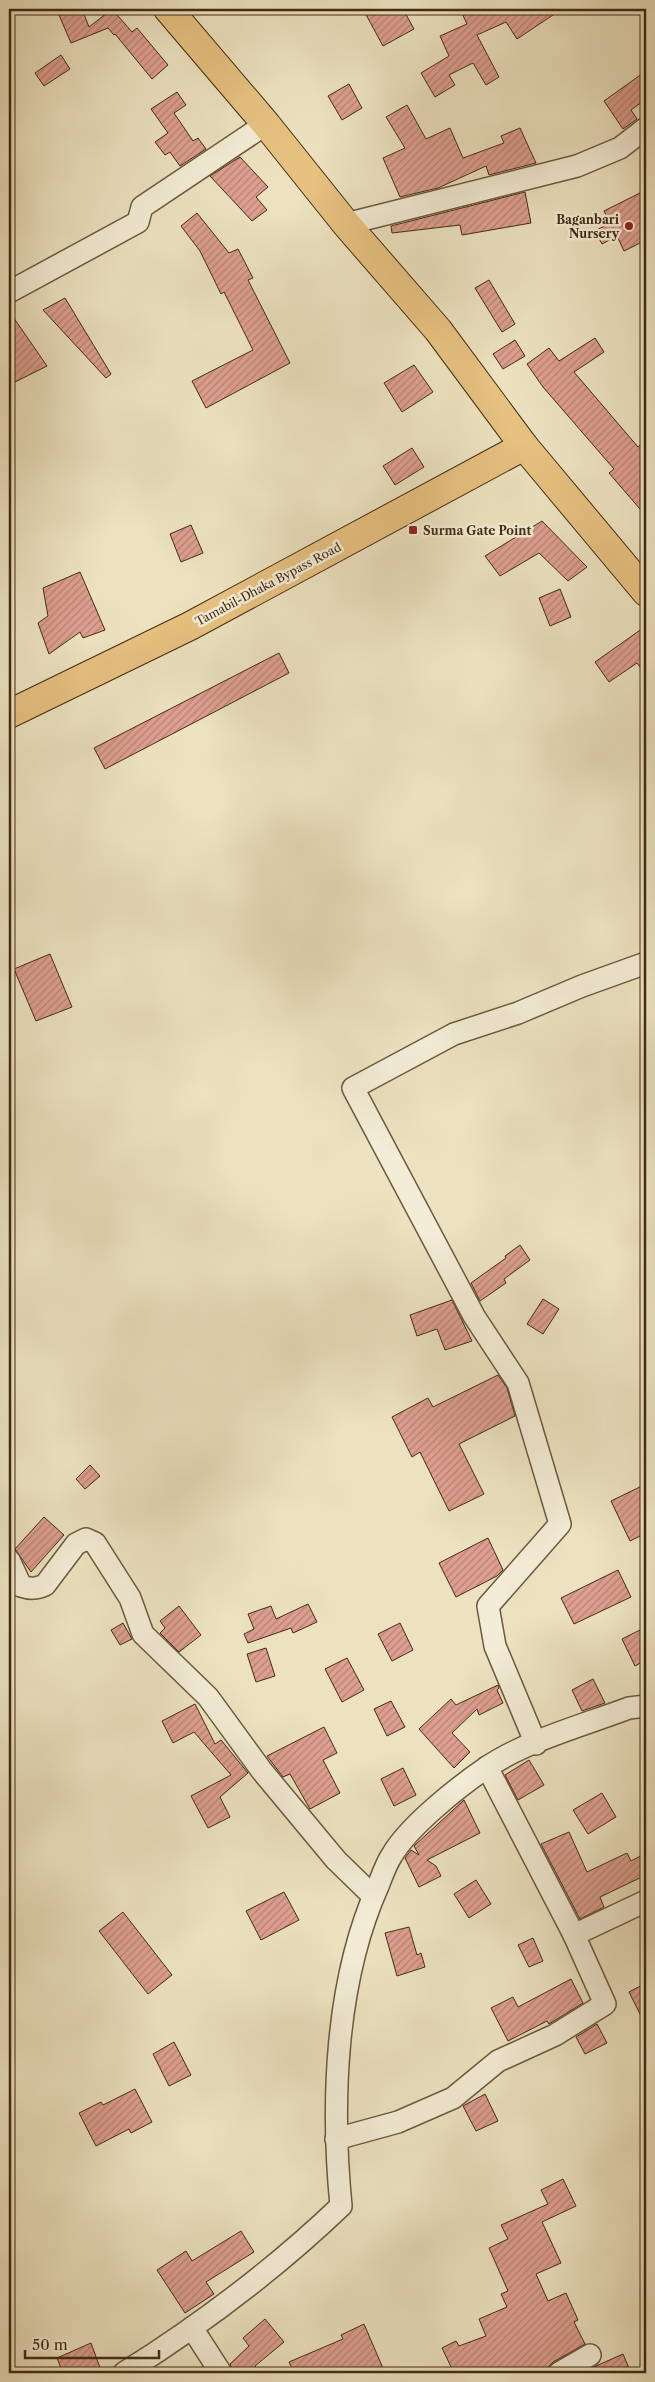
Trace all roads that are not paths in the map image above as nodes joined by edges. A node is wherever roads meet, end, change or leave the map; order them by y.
1 (168, 9) edge
2 (266, 124) junction
3 (646, 128) edge
4 (346, 224) junction
5 (9, 292) edge
6 (524, 446) junction
7 (646, 592) edge
8 (9, 714) edge
9 (646, 963) edge
10 (9, 1560) edge
11 (646, 1706) edge
12 (536, 1744) junction
13 (487, 1767) junction
14 (373, 1896) junction
15 (646, 1901) edge
16 (574, 1935) junction
17 (336, 2139) junction
18 (192, 2328) junction
19 (590, 2356) dead end
20 (124, 2373) edge
21 (221, 2373) edge
22 (559, 2373) edge

1 - 2 highway
2 - 4 highway
2 - 5 street
3 - 4 street
4 - 6 highway
6 - 7 highway
6 - 8 highway, Tamabil-Dhaka Bypass Road
9 - 12 street
10 - 14 street
11 - 12 street
12 - 13 street
13 - 14 street
13 - 16 street
14 - 17 street
15 - 16 street
16 - 17 street
17 - 18 street
18 - 20 street
18 - 21 street
19 - 22 street

